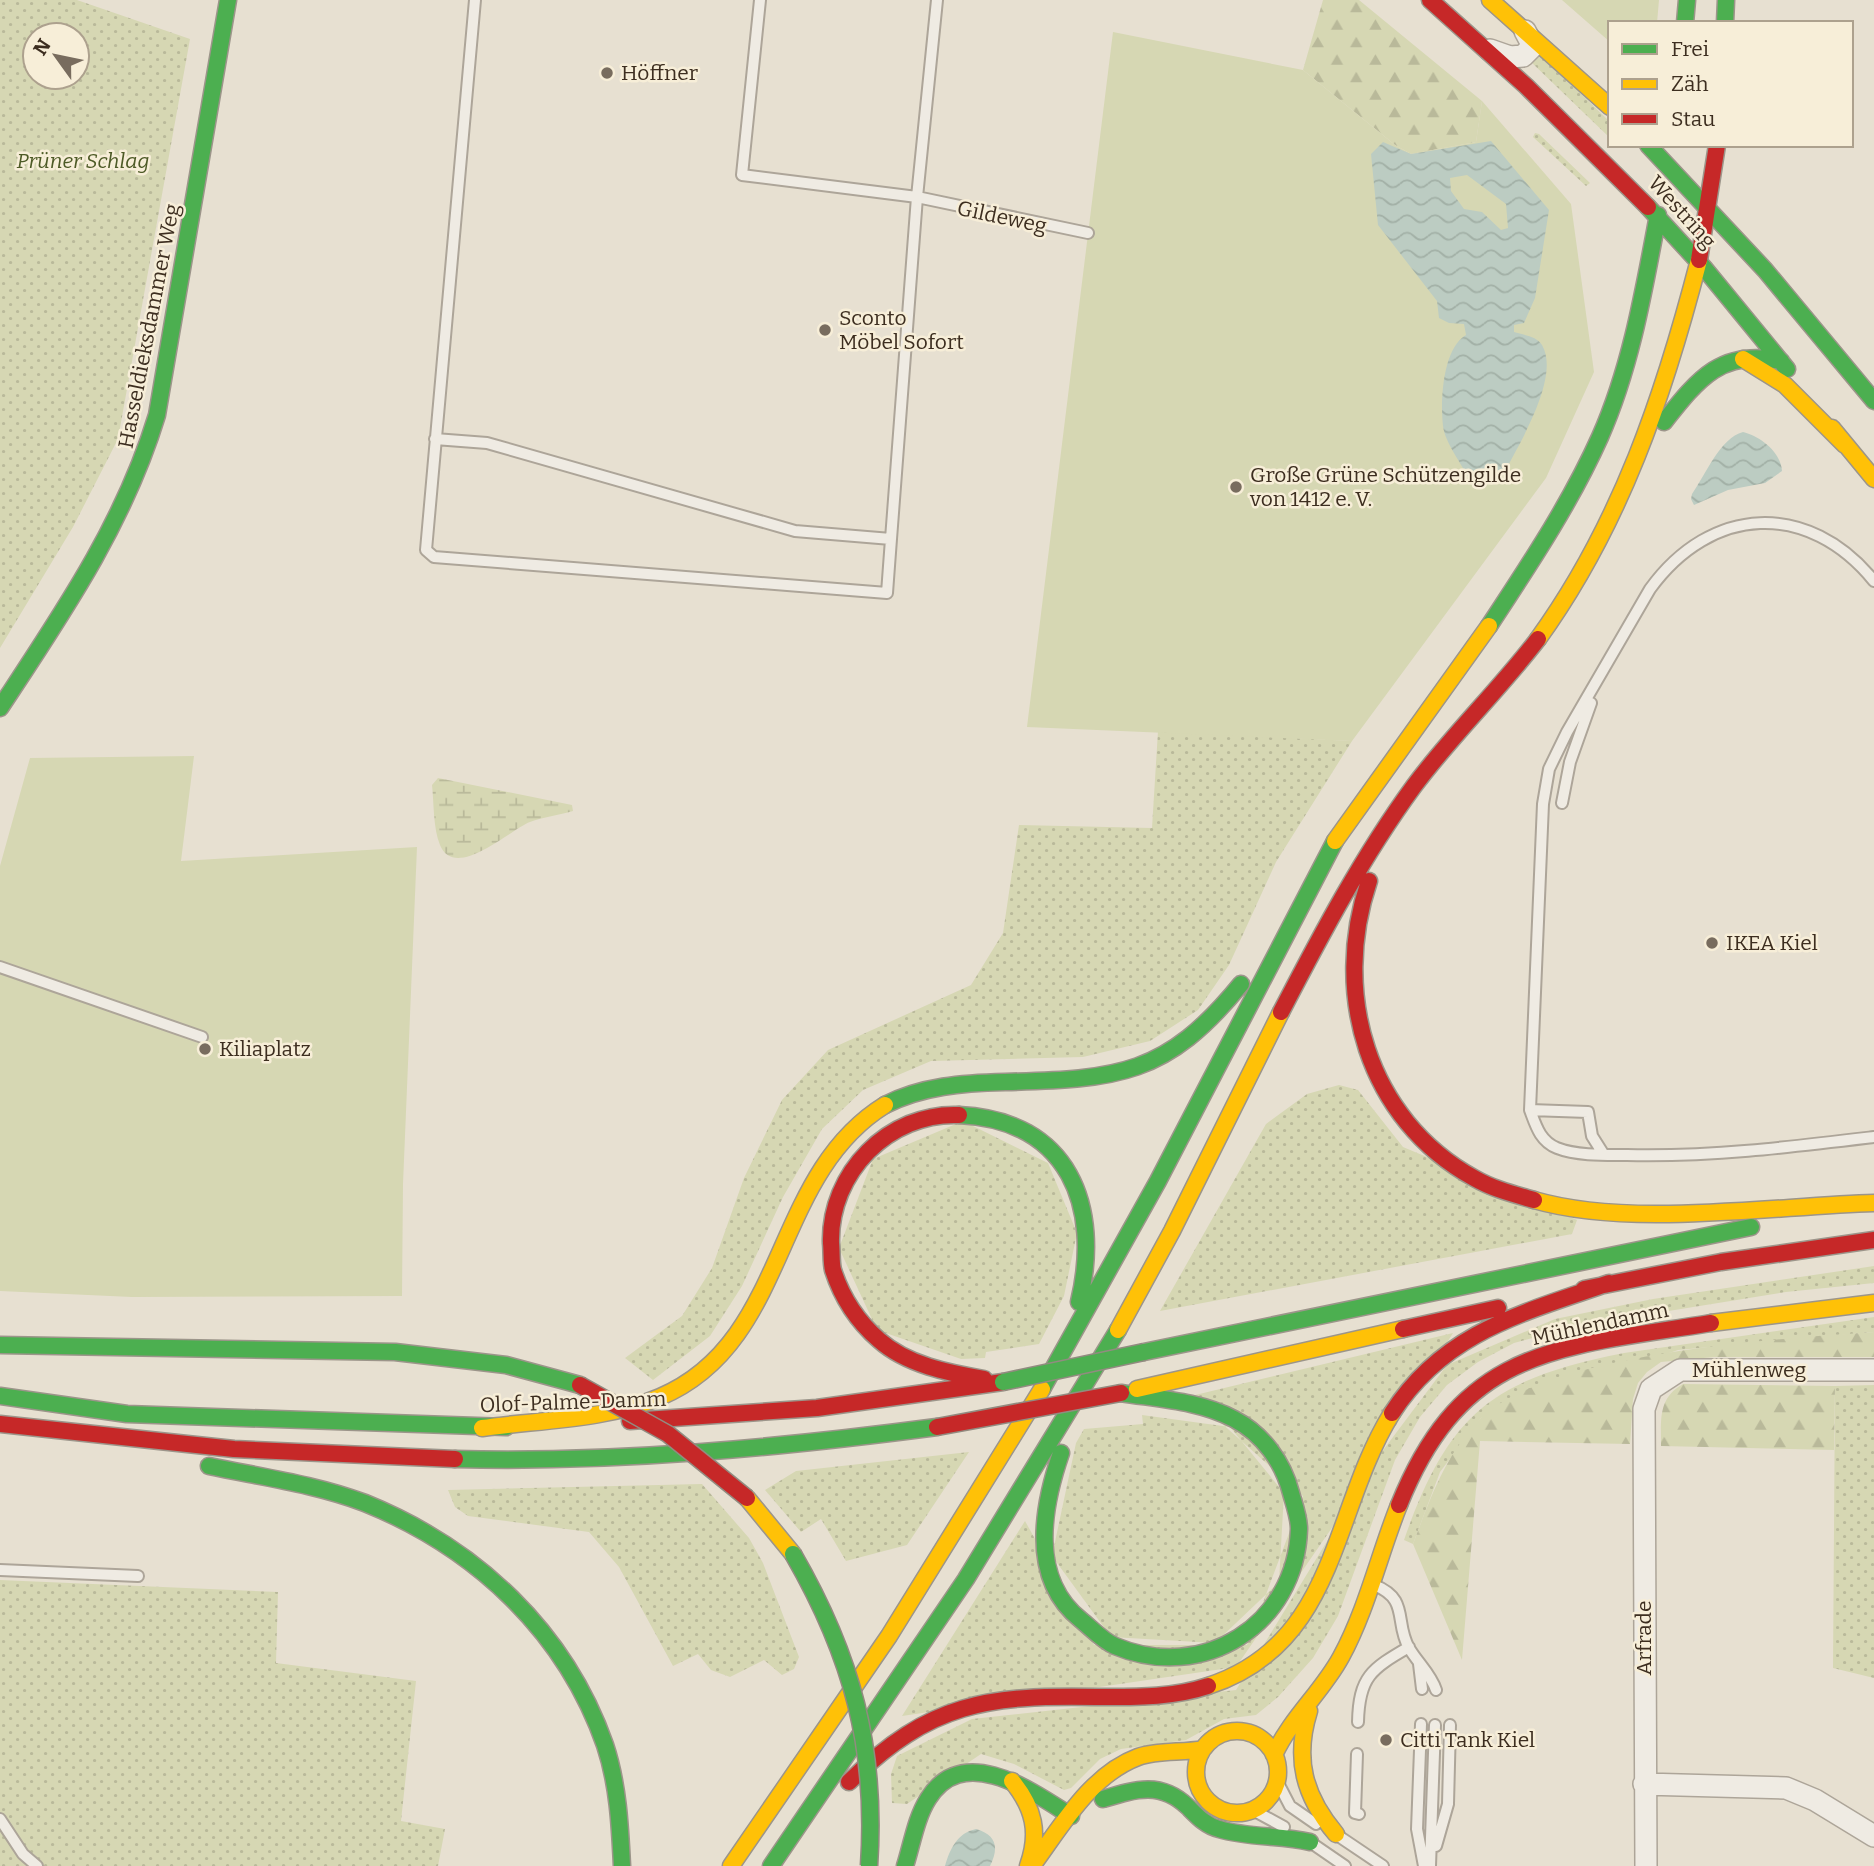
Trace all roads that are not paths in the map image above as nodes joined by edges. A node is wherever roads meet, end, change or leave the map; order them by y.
1 (228, 0) edge
2 (475, 0) edge
3 (760, 0) edge
4 (937, 0) edge
5 (1430, 0) edge
6 (1490, 0) edge
7 (1687, 0) edge
8 (1726, 0) edge
9 (1685, 21) edge
10 (1726, 21) edge
11 (1523, 27) junction
12 (1488, 50) junction
13 (1608, 105) edge
14 (1650, 147) edge
15 (1670, 147) edge
16 (1717, 147) edge
17 (1667, 164) junction
18 (918, 197) junction
19 (1660, 202) junction
20 (1709, 206) junction
21 (1088, 233) dead end
22 (1699, 260) junction
23 (1741, 359) junction
24 (1781, 361) junction
25 (1874, 401) edge
26 (435, 439) junction
27 (1845, 445) junction
28 (1646, 446) junction
29 (1874, 479) edge
30 (891, 539) junction
31 (1874, 581) edge
32 (1599, 680) junction
33 (0, 708) edge
34 (1562, 803) dead end
35 (1399, 805) junction
36 (1301, 899) junction
37 (0, 967) edge
38 (202, 1037) dead end
39 (1530, 1110) junction
40 (1874, 1137) edge
41 (1604, 1155) junction
42 (1874, 1203) edge
43 (1874, 1209) edge
44 (1874, 1240) edge
45 (1609, 1283) junction
46 (1874, 1303) edge
47 (0, 1345) edge
48 (1065, 1353) junction
49 (1097, 1367) junction
50 (1874, 1370) edge
51 (964, 1383) junction
52 (1121, 1393) junction
53 (0, 1396) edge
54 (1644, 1409) joint
55 (0, 1424) edge
56 (482, 1428) junction
57 (61, 1432) junction
58 (0, 1570) edge
59 (138, 1576) dead end
60 (1372, 1584) junction
61 (1409, 1647) junction
62 (1418, 1661) junction
63 (1422, 1689) dead end
64 (1436, 1690) dead end
65 (1317, 1691) junction
66 (1287, 1704) dead end
67 (1360, 1716) dead end
68 (1266, 1721) dead end
69 (1435, 1725) dead end
70 (1450, 1725) dead end
71 (1419, 1729) dead end
72 (1250, 1733) junction
73 (1203, 1749) junction
74 (1274, 1755) junction
75 (1358, 1760) dead end
76 (1153, 1773) dead end
77 (1180, 1779) dead end
78 (1012, 1781) junction
79 (1277, 1781) junction
80 (1644, 1784) junction
81 (1198, 1786) junction
82 (1103, 1799) junction
83 (1253, 1810) junction
84 (1359, 1814) dead end
85 (0, 1819) edge
86 (1080, 1824) junction
87 (1335, 1833) junction
88 (1874, 1836) edge
89 (1310, 1842) junction
90 (1429, 1864) edge
91 (37, 1866) edge
92 (622, 1866) edge
93 (731, 1866) edge
94 (772, 1866) edge
95 (869, 1866) edge
96 (905, 1866) edge
97 (1030, 1866) edge
98 (1051, 1866) edge
99 (1345, 1866) edge
100 (1383, 1866) edge
101 (1646, 1866) edge

1 - 33 main road, Hasseldieksdammer Weg
2 - 26 lane
3 - 18 lane, Gildeweg
4 - 18 lane
5 - 12 main road, Westring
6 - 11 main road
7 - 9 main road
8 - 10 main road
11 - 12 street
11 - 13 main road
12 - 19 main road, Westring
14 - 17 main road, Westring
15 - 17 main road
16 - 20 main road
17 - 19 main road
17 - 20 main road, Westring
18 - 21 lane, Gildeweg
18 - 30 lane
19 - 22 main road, Westring
19 - 36 main road
20 - 22 main road
20 - 25 main road, Westring
22 - 24 main road, Westring
22 - 28 main road
23 - 24 main road
23 - 27 main road
23 - 28 main road
24 - 27 main road, Westring
26 - 30 lane
26 - 30 lane
27 - 29 main road, Westring
28 - 35 main road
31 - 32 lane
32 - 34 lane
32 - 39 lane
35 - 42 main road
35 - 49 main road
36 - 48 main road
36 - 56 main road
37 - 38 lane
39 - 41 lane
39 - 41 lane
40 - 41 lane
43 - 51 main road, bridge
44 - 45 main road
45 - 52 main road
45 - 94 main road
46 - 60 main road, Mühlendamm
47 - 95 main road, bridge
48 - 51 main road
48 - 93 main road
49 - 52 main road
49 - 94 main road
50 - 54 street, Mühlenweg
51 - 56 main road, Olof-Palme-Damm
52 - 57 main road, bridge
53 - 56 main road, Olof-Palme-Damm
54 - 80 street, Arfrade
55 - 57 main road
57 - 92 main road
58 - 59 lane
60 - 61 lane
60 - 65 main road, Mühlendamm
61 - 62 lane
61 - 67 lane
62 - 63 lane
62 - 64 lane
65 - 66 main road
65 - 74 main road, Mühlendamm
65 - 87 main road
68 - 72 main road
69 - 90 lane
70 - 90 lane
71 - 90 lane
72 - 73 main road
72 - 74 main road
73 - 81 main road
73 - 86 main road
74 - 79 main road
75 - 84 lane
76 - 82 main road
77 - 81 main road
78 - 86 main road
78 - 96 main road
78 - 97 main road
79 - 83 main road
79 - 87 lane
80 - 88 street
80 - 101 street, Arfrade
81 - 83 main road
82 - 86 main road
82 - 89 main road
83 - 89 lane
85 - 91 lane
86 - 97 main road
86 - 98 main road
87 - 100 lane
89 - 99 lane

